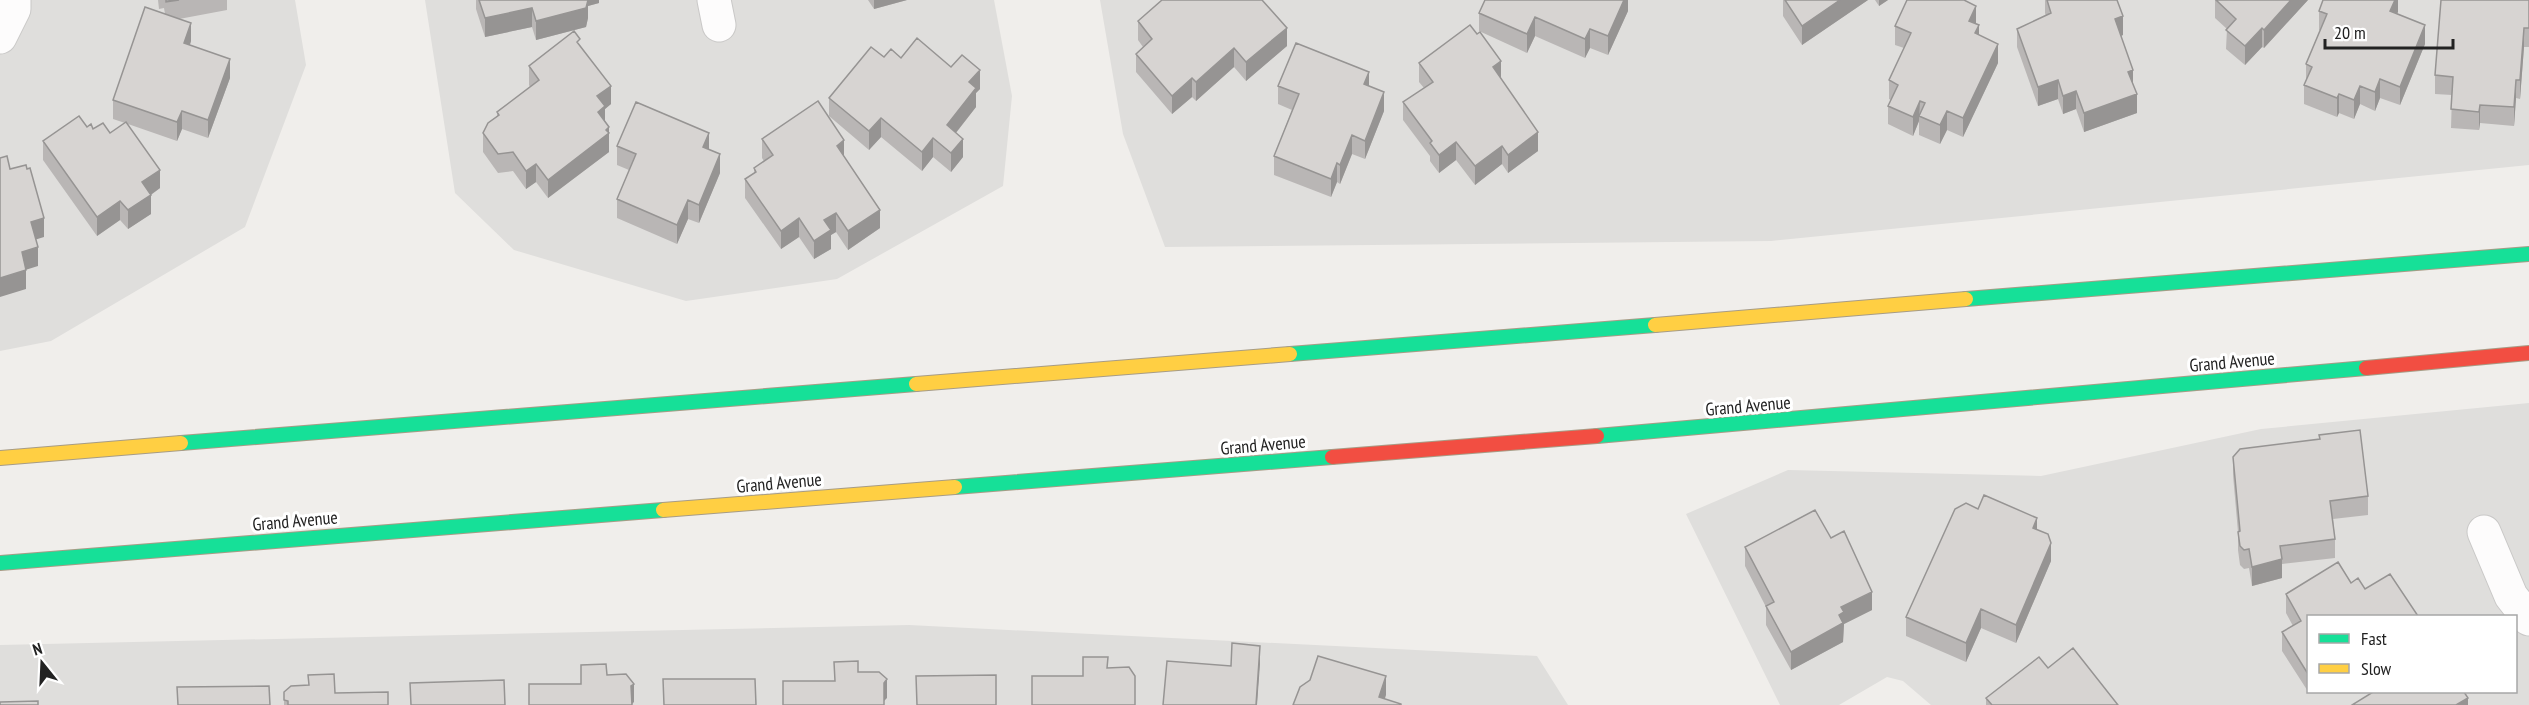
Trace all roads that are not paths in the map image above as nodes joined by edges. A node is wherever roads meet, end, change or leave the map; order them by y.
1 (14, 0) edge
2 (0, 37) edge
3 (2529, 254) edge
4 (2529, 353) edge
5 (0, 458) edge
6 (2484, 532) dead end
7 (0, 563) edge
8 (2529, 619) edge

1 - 2 street
3 - 5 main road
4 - 7 main road, Grand Avenue
6 - 8 street

